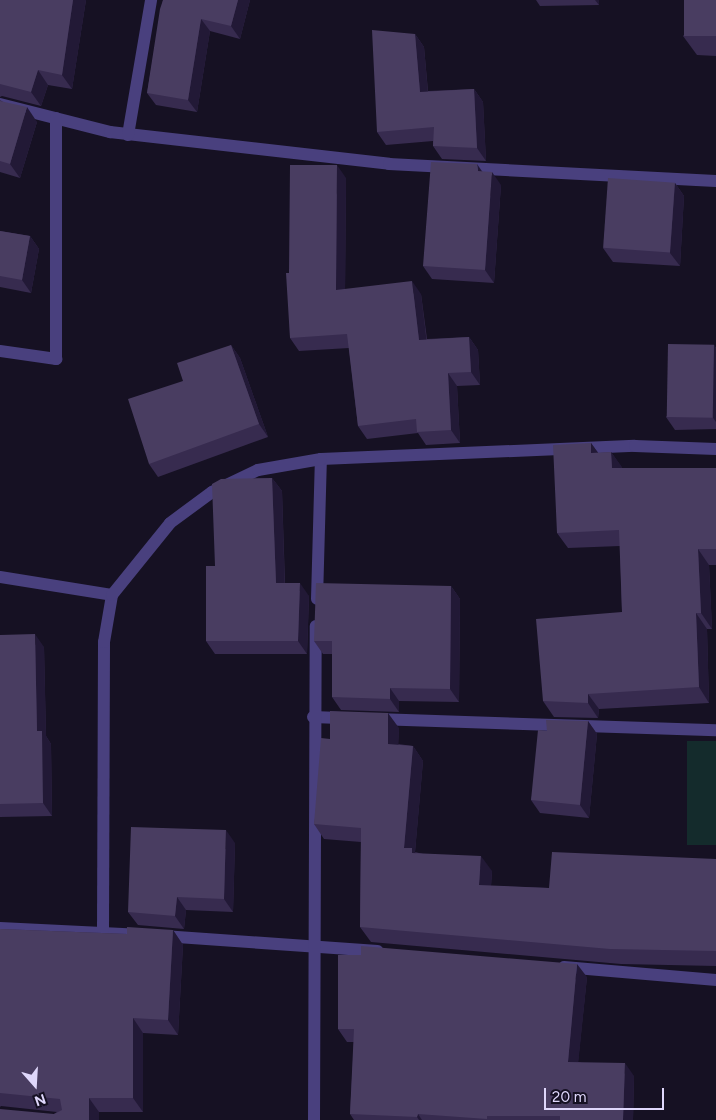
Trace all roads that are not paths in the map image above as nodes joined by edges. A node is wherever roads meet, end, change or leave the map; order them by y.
1 (152, 0) edge
2 (0, 104) edge
3 (56, 118) junction
4 (128, 135) junction
5 (716, 180) edge
6 (0, 351) edge
7 (716, 449) edge
8 (321, 459) junction
9 (0, 577) edge
10 (112, 595) junction
11 (313, 717) junction
12 (716, 730) edge
13 (0, 928) edge
14 (103, 931) junction
15 (316, 946) junction
16 (394, 953) edge
17 (550, 966) edge
18 (716, 980) edge
19 (314, 1120) edge

1 - 4 street
2 - 3 street
3 - 4 street
3 - 6 street
4 - 5 street
7 - 8 street
8 - 10 street
8 - 11 street
9 - 10 street
10 - 14 street
11 - 12 street
11 - 15 street
13 - 14 street
14 - 15 street
15 - 16 street
15 - 19 street
17 - 18 street

